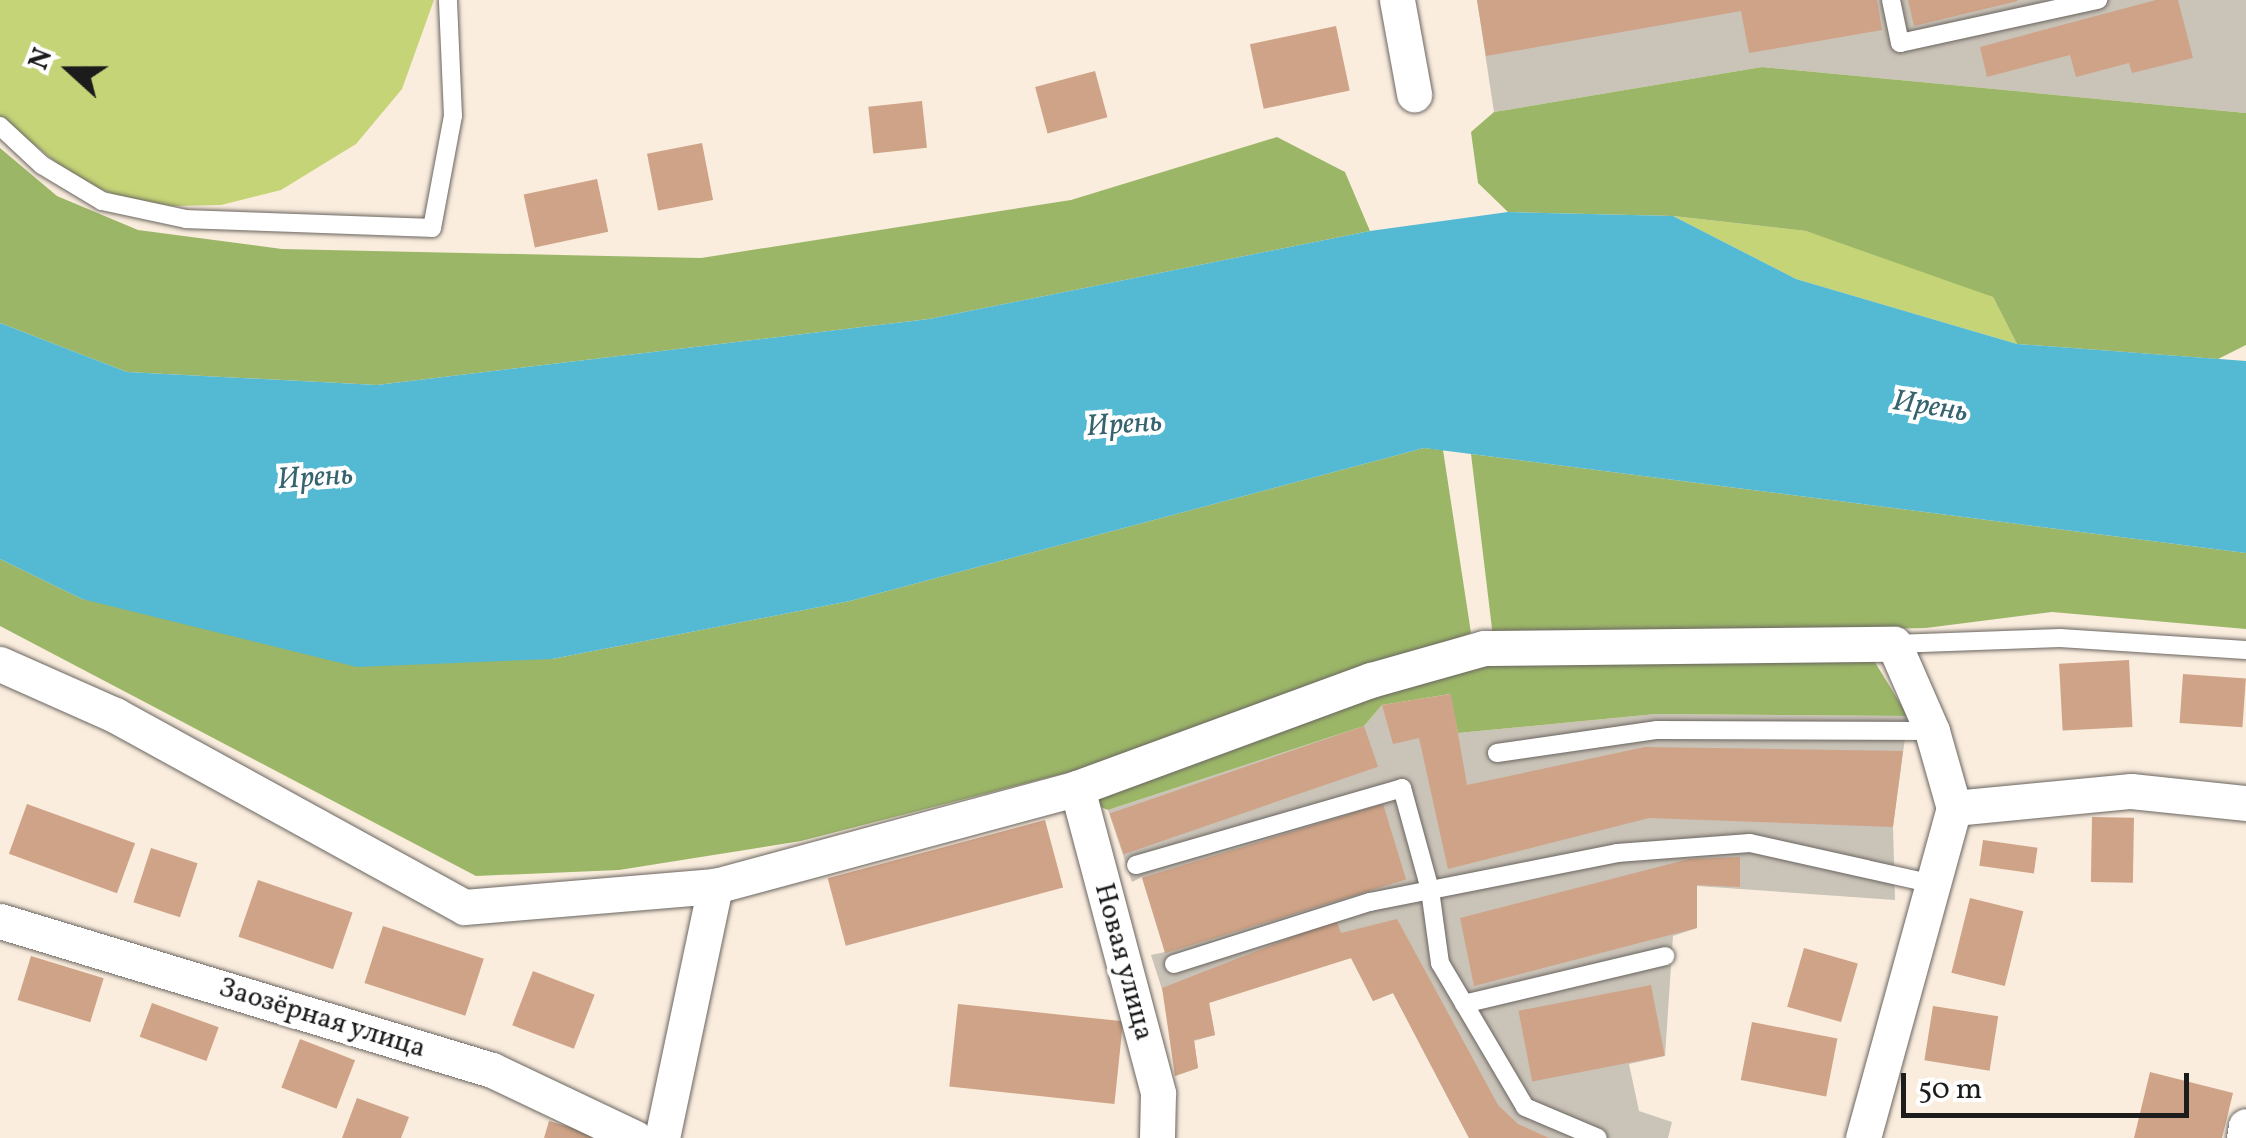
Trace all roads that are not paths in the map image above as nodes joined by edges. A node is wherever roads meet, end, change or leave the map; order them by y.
1 (448, 0) edge
2 (1396, 0) edge
3 (1891, 0) edge
4 (2098, 0) edge
5 (1414, 94) dead end
6 (0, 126) edge
7 (1894, 644) junction
8 (2246, 650) edge
9 (0, 664) edge
10 (1932, 730) junction
11 (1497, 753) dead end
12 (1076, 788) junction
13 (2246, 804) edge
14 (1954, 808) junction
15 (1136, 865) dead end
16 (1933, 884) junction
17 (715, 886) junction
18 (1430, 890) junction
19 (0, 921) edge
20 (1665, 956) dead end
21 (1174, 964) dead end
22 (1464, 1004) junction
23 (2246, 1126) edge
24 (635, 1138) edge
25 (662, 1138) edge
26 (1157, 1138) edge
27 (1598, 1138) edge
28 (1862, 1138) edge
29 (2244, 1138) edge

1 - 6 lane
2 - 5 street
3 - 4 lane
7 - 8 lane
7 - 10 street
7 - 12 street
9 - 17 street
10 - 11 lane
10 - 14 street
12 - 17 street
12 - 26 street, Новая улица
13 - 14 street
14 - 16 street
15 - 18 lane
16 - 18 lane
16 - 28 street
17 - 25 street
18 - 21 lane
18 - 22 lane
19 - 24 street, Заозёрная улица
20 - 22 lane
22 - 27 lane
23 - 29 street

